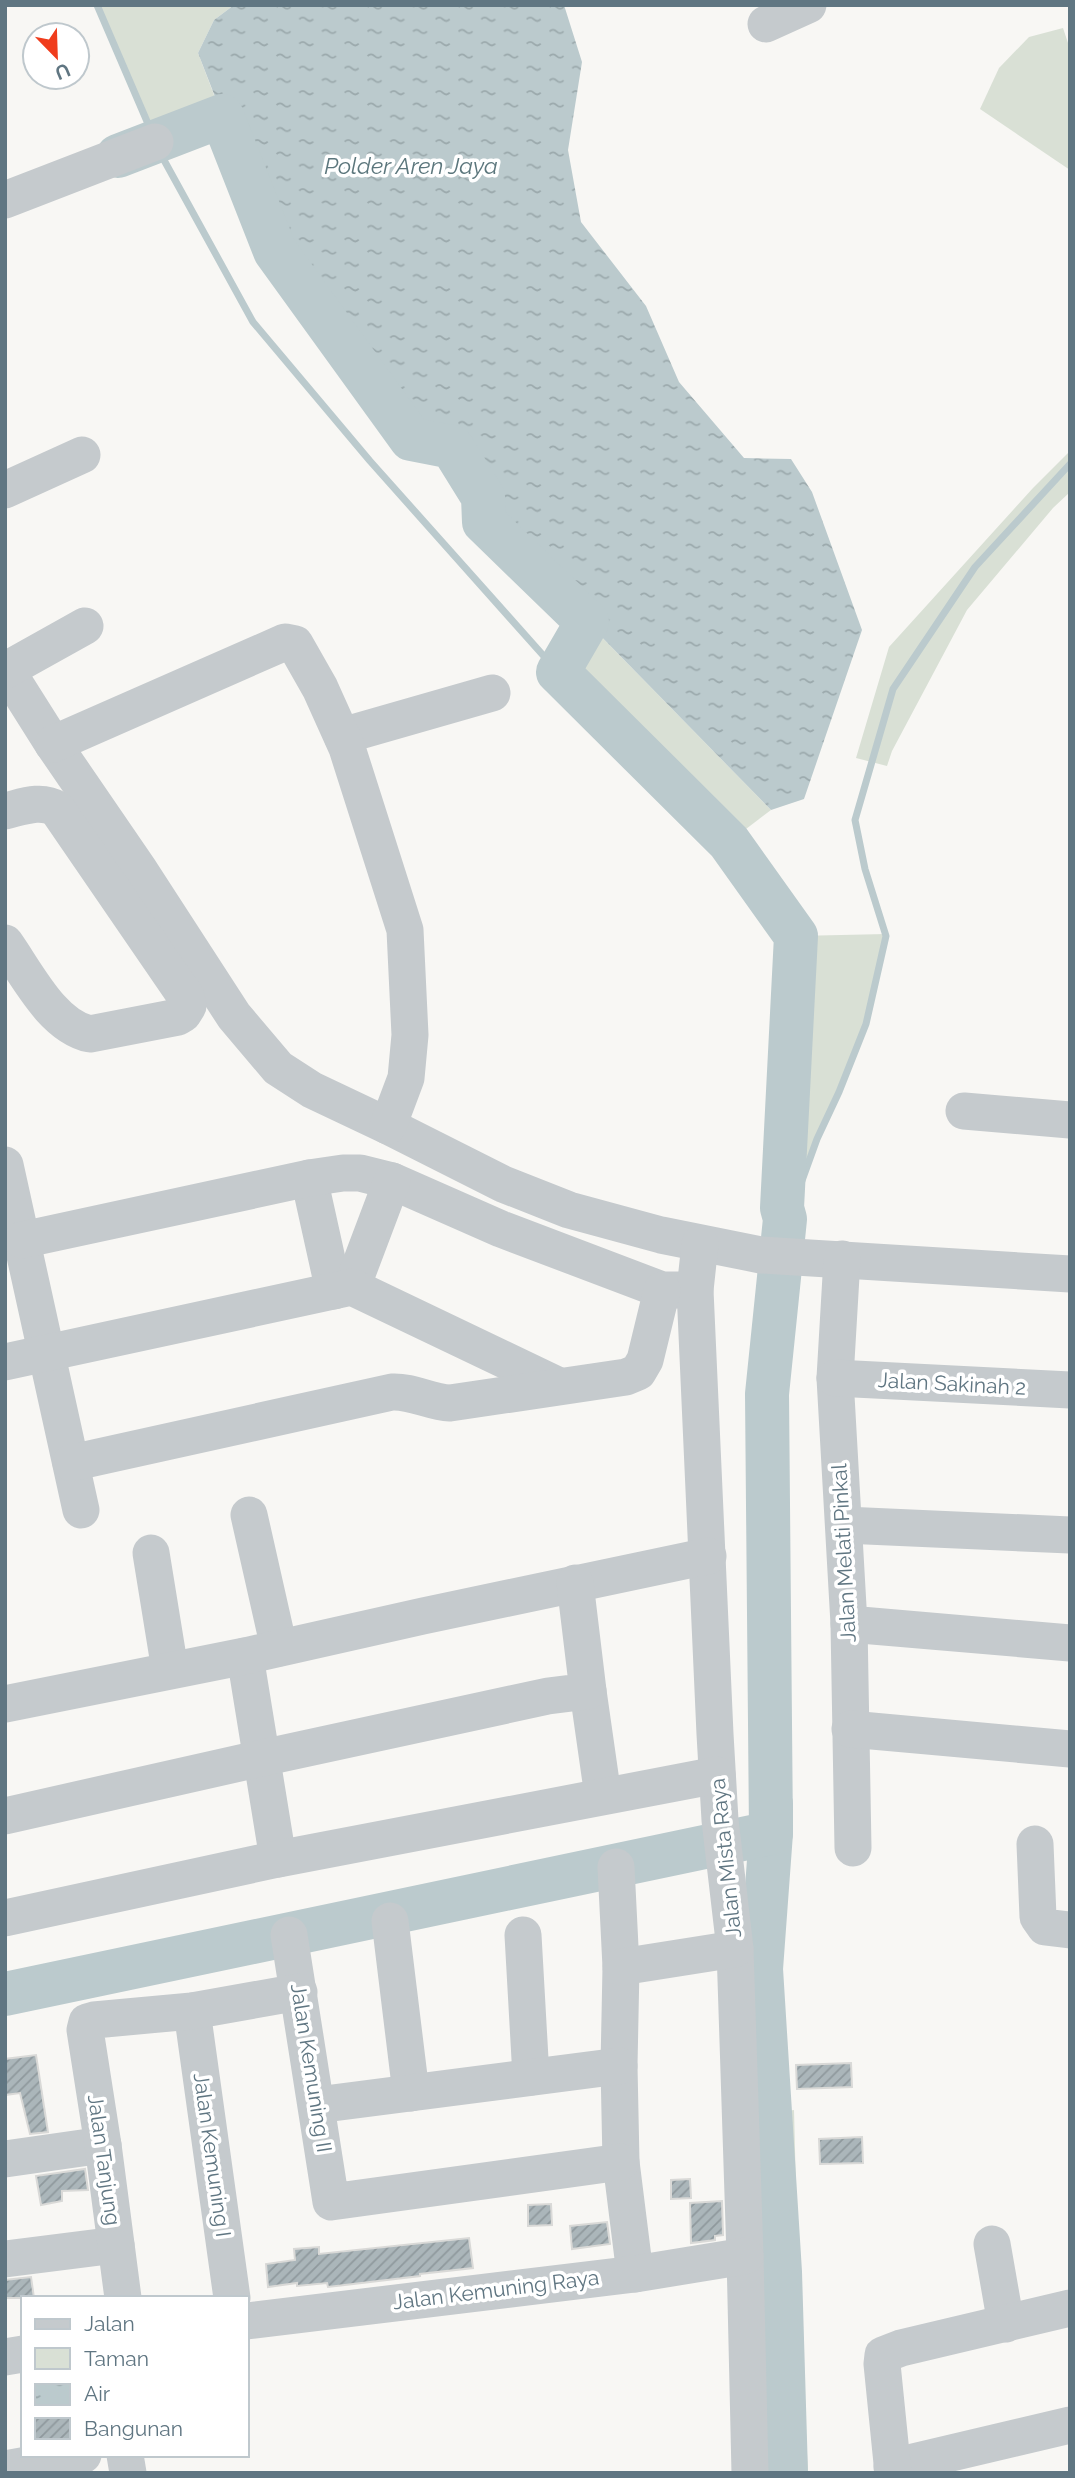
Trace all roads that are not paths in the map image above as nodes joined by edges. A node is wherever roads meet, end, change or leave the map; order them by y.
1 (808, 5) edge
2 (766, 24) dead end
3 (155, 142) dead end
4 (5, 200) edge
5 (82, 456) dead end
6 (5, 490) edge
7 (85, 626) dead end
8 (9, 681) edge
9 (492, 693) dead end
10 (342, 736) junction
11 (53, 744) junction
12 (5, 811) edge
13 (5, 943) edge
14 (964, 1111) dead end
15 (1070, 1120) edge
16 (388, 1126) junction
17 (5, 1165) edge
18 (309, 1178) junction
19 (392, 1181) junction
20 (22, 1240) junction
21 (700, 1244) junction
22 (827, 1259) junction
23 (1070, 1274) edge
24 (343, 1289) junction
25 (679, 1290) junction
26 (46, 1352) junction
27 (5, 1362) edge
28 (835, 1378) junction
29 (559, 1386) junction
30 (1070, 1390) edge
31 (71, 1462) junction
32 (81, 1510) dead end
33 (249, 1515) dead end
34 (845, 1525) junction
35 (1070, 1535) edge
36 (151, 1553) dead end
37 (708, 1556) junction
38 (575, 1583) junction
39 (849, 1624) junction
40 (1070, 1643) edge
41 (262, 1652) junction
42 (170, 1670) junction
43 (589, 1691) junction
44 (5, 1704) edge
45 (850, 1729) junction
46 (1070, 1749) edge
47 (262, 1758) junction
48 (717, 1774) junction
49 (603, 1796) junction
50 (5, 1816) edge
51 (1035, 1844) dead end
52 (853, 1848) dead end
53 (278, 1859) junction
54 (615, 1867) dead end
55 (5, 1918) edge
56 (390, 1921) dead end
57 (1070, 1930) edge
58 (523, 1935) dead end
59 (289, 1936) dead end
60 (735, 1949) junction
61 (621, 1967) junction
62 (299, 1992) junction
63 (192, 2011) junction
64 (619, 2066) junction
65 (531, 2077) junction
66 (411, 2093) junction
67 (317, 2105) junction
68 (103, 2146) junction
69 (5, 2159) edge
70 (621, 2162) junction
71 (992, 2244) dead end
72 (116, 2245) junction
73 (745, 2256) junction
74 (5, 2259) edge
75 (635, 2274) junction
76 (123, 2296) edge
77 (232, 2296) edge
78 (1070, 2308) edge
79 (248, 2320) edge
80 (1006, 2324) junction
81 (1070, 2425) edge
82 (72, 2457) edge
83 (5, 2469) edge
84 (892, 2470) edge
85 (750, 2473) edge

1 - 2 street
3 - 4 street
5 - 6 street
7 - 8 street
8 - 11 street
9 - 10 street
10 - 11 street
10 - 16 street
11 - 16 street
12 - 13 street
14 - 15 street
16 - 21 street
17 - 20 street
18 - 19 street
18 - 20 street
18 - 24 street
19 - 24 street
19 - 25 street
20 - 26 street
21 - 22 street
21 - 25 street, Jalan Mista Raya
22 - 23 street
22 - 28 street, Jalan Melati Pinkal
24 - 26 street
24 - 29 street
25 - 29 street
25 - 37 street, Jalan Mista Raya
26 - 27 street
26 - 31 street
28 - 30 street, Jalan Sakinah 2
28 - 34 street, Jalan Melati Pinkal
29 - 31 street
31 - 32 street
33 - 41 street
34 - 35 street
34 - 39 street, Jalan Melati Pinkal
36 - 42 street
37 - 38 street
37 - 48 street, Jalan Mista Raya
38 - 41 street
38 - 43 street
39 - 40 street
39 - 45 street, Jalan Melati Pinkal
41 - 42 street
41 - 47 street
42 - 44 street
43 - 47 street
43 - 49 street
45 - 46 street
45 - 52 street, Jalan Melati Pinkal
47 - 50 street
47 - 53 street
48 - 49 street
48 - 60 street, Jalan Mista Raya
49 - 53 street
51 - 57 street
53 - 55 street
54 - 61 street
56 - 66 street
58 - 65 street
59 - 62 street, Jalan Kemuning II
60 - 61 street
60 - 73 street, Jalan Mista Raya
61 - 64 street
62 - 63 street
62 - 67 street, Jalan Kemuning II
63 - 68 street, Jalan Tanjung
63 - 77 street, Jalan Kemuning I
64 - 65 street
64 - 70 street
65 - 66 street
66 - 67 street
67 - 70 street, Jalan Kemuning II
68 - 69 street
68 - 72 street, Jalan Tanjung
70 - 75 street
71 - 80 street
72 - 74 street
72 - 76 street, Jalan Tanjung
73 - 75 street, Jalan Kemuning Raya
73 - 85 street, Jalan Mista Raya
75 - 79 street, Jalan Kemuning Raya
78 - 80 street
80 - 84 street
81 - 84 street
82 - 83 street

